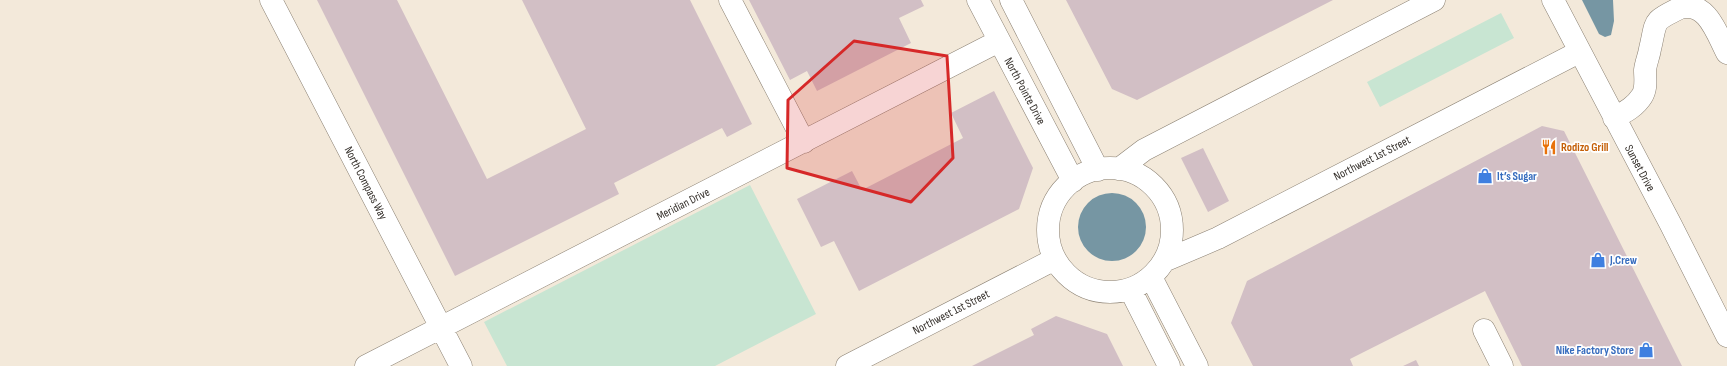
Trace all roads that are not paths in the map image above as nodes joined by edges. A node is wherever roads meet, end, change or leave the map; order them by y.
1 (271, 0) edge
2 (730, 0) edge
3 (978, 0) edge
4 (1011, 0) edge
5 (1434, 0) edge
6 (1552, 0) edge
7 (999, 41) junction
8 (1579, 52) junction
9 (1727, 53) edge
10 (1614, 118) junction
11 (804, 142) junction
12 (1108, 169) junction
13 (1073, 181) junction
14 (1055, 259) junction
15 (1158, 269) junction
16 (1130, 289) junction
17 (441, 327) junction
18 (1484, 330) dead end
19 (1727, 336) edge
20 (366, 366) edge
21 (461, 366) edge
22 (847, 366) edge
23 (1169, 366) edge
24 (1197, 366) edge
25 (1502, 366) edge

1 - 17 street, North Compass Way
2 - 11 street
3 - 7 street, North Pointe Drive
4 - 12 street
5 - 12 street
6 - 8 street, Sunset Drive
7 - 11 street, Meridian Drive
7 - 13 street, North Pointe Drive
8 - 10 street, Sunset Drive
8 - 15 street, Northwest 1st Street
9 - 10 street
10 - 19 street, Sunset Drive
11 - 17 street, Meridian Drive
12 - 13 street
12 - 15 street
13 - 14 street
14 - 16 street
14 - 22 street, Northwest 1st Street
15 - 16 street
15 - 24 street
16 - 23 street
17 - 20 street, Meridian Drive
17 - 21 street, North Compass Way
18 - 25 street

